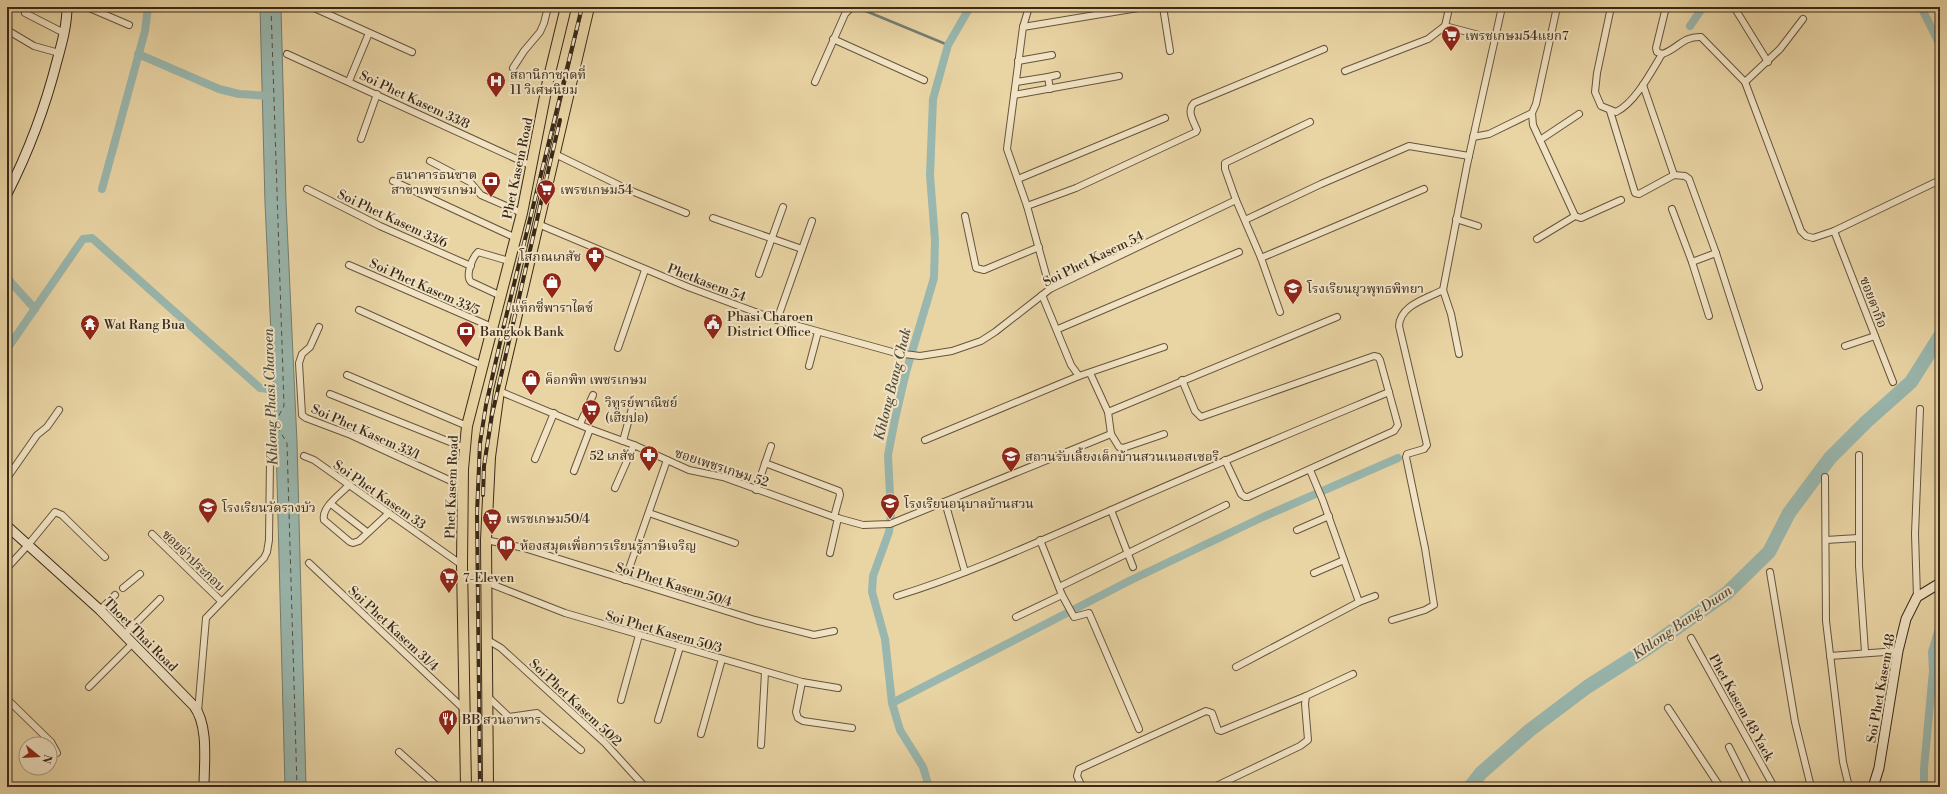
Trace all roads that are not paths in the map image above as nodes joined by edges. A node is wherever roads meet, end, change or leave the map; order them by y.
1 (67, 7) edge
2 (87, 7) edge
3 (312, 7) edge
4 (548, 7) edge
5 (566, 7) edge
6 (589, 7) edge
7 (852, 7) edge
8 (1029, 7) edge
9 (1144, 7) edge
10 (1164, 7) edge
11 (1502, 7) edge
12 (1557, 7) edge
13 (1611, 7) edge
14 (1666, 7) edge
15 (1734, 7) edge
16 (25, 13) dead end
17 (1448, 13) dead end
18 (1803, 18) dead end
19 (129, 25) dead end
20 (1445, 26) junction
21 (1023, 27) junction
22 (7, 30) edge
23 (64, 33) junction
24 (369, 33) junction
25 (833, 39) junction
26 (1494, 39) junction
27 (1324, 49) dead end
28 (1170, 51) dead end
29 (412, 52) dead end
30 (59, 53) junction
31 (287, 54) dead end
32 (1662, 54) junction
33 (1052, 55) dead end
34 (1018, 61) junction
35 (1768, 62) junction
36 (513, 68) dead end
37 (1345, 71) dead end
38 (1057, 75) dead end
39 (1119, 76) dead end
40 (1048, 77) junction
41 (924, 80) dead end
42 (349, 81) junction
43 (814, 82) dead end
44 (1016, 82) junction
45 (1745, 82) junction
46 (1643, 85) junction
47 (1050, 89) junction
48 (377, 94) junction
49 (1014, 95) junction
50 (1610, 111) junction
51 (1532, 112) junction
52 (1579, 114) dead end
53 (1165, 118) dead end
54 (1310, 122) dead end
55 (1474, 137) junction
56 (361, 139) dead end
57 (1540, 140) junction
58 (555, 154) junction
59 (1469, 156) junction
60 (430, 161) dead end
61 (532, 166) junction
62 (1674, 175) junction
63 (10, 178) edge
64 (1018, 179) junction
65 (1940, 180) edge
66 (393, 181) dead end
67 (307, 189) dead end
68 (1424, 189) dead end
69 (7, 194) edge
70 (1236, 200) junction
71 (1621, 200) dead end
72 (1027, 206) junction
73 (783, 207) dead end
74 (1672, 209) dead end
75 (522, 213) junction
76 (686, 213) dead end
77 (965, 216) dead end
78 (1575, 216) junction
79 (713, 218) dead end
80 (1456, 219) junction
81 (1245, 220) junction
82 (812, 221) dead end
83 (538, 224) junction
84 (1478, 226) dead end
85 (1834, 231) junction
86 (516, 238) junction
87 (772, 238) junction
88 (1536, 239) dead end
89 (1039, 247) junction
90 (802, 249) junction
91 (1239, 252) dead end
92 (1716, 253) junction
93 (1261, 258) junction
94 (509, 261) junction
95 (1692, 262) junction
96 (350, 265) dead end
97 (471, 266) junction
98 (645, 270) junction
99 (759, 274) dead end
100 (1050, 289) junction
101 (1442, 290) junction
102 (499, 295) junction
103 (1042, 295) junction
104 (358, 310) dead end
105 (1280, 312) dead end
106 (1709, 316) dead end
107 (1337, 318) dead end
108 (777, 320) junction
109 (319, 327) dead end
110 (492, 327) junction
111 (1058, 329) junction
112 (818, 332) junction
113 (1875, 336) junction
114 (1845, 346) dead end
115 (1164, 347) dead end
116 (618, 348) dead end
117 (1459, 354) dead end
118 (920, 356) joint
119 (483, 366) junction
120 (809, 366) dead end
121 (1090, 373) junction
122 (347, 375) dead end
123 (1079, 376) junction
124 (1182, 380) junction
125 (1893, 382) dead end
126 (1759, 388) dead end
127 (499, 391) junction
128 (1389, 392) junction
129 (330, 394) dead end
130 (593, 395) dead end
131 (632, 408) dead end
132 (1920, 409) dead end
133 (59, 410) dead end
134 (1108, 412) junction
135 (554, 414) junction
136 (580, 424) junction
137 (467, 426) junction
138 (590, 429) junction
139 (1111, 434) junction
140 (1164, 434) dead end
141 (926, 440) dead end
142 (623, 441) junction
143 (634, 445) junction
144 (771, 446) dead end
145 (465, 448) junction
146 (1859, 455) dead end
147 (304, 456) dead end
148 (272, 459) dead end
149 (535, 459) dead end
150 (667, 460) junction
151 (1225, 460) junction
152 (765, 463) junction
153 (1310, 470) junction
154 (574, 471) dead end
155 (1826, 477) dead end
156 (7, 478) edge
157 (350, 485) junction
158 (462, 486) junction
159 (615, 488) dead end
160 (756, 490) junction
161 (945, 502) junction
162 (331, 504) junction
163 (1226, 505) dead end
164 (1111, 510) junction
165 (389, 513) junction
166 (649, 513) junction
167 (1329, 516) junction
168 (836, 518) junction
169 (7, 526) edge
170 (1297, 530) dead end
171 (368, 532) junction
172 (152, 534) dead end
173 (1858, 538) junction
174 (486, 540) junction
175 (1040, 540) junction
176 (1826, 540) junction
177 (735, 543) dead end
178 (28, 545) junction
179 (1128, 552) junction
180 (830, 553) dead end
181 (105, 557) dead end
182 (1344, 560) junction
183 (309, 563) dead end
184 (462, 565) junction
185 (1133, 567) dead end
186 (7, 568) edge
187 (965, 572) junction
188 (1770, 572) dead end
189 (1314, 573) dead end
190 (140, 574) dead end
191 (625, 580) junction
192 (486, 582) junction
193 (1940, 583) edge
194 (1059, 587) junction
195 (123, 588) dead end
196 (115, 595) dead end
197 (1062, 595) junction
198 (897, 596) dead end
199 (1375, 596) dead end
200 (1917, 597) junction
201 (160, 599) dead end
202 (222, 601) junction
203 (1359, 602) junction
204 (100, 610) junction
205 (1016, 617) dead end
206 (1392, 620) dead end
207 (834, 631) dead end
208 (124, 635) junction
209 (639, 635) junction
210 (1690, 638) dead end
211 (486, 639) junction
212 (132, 644) junction
213 (680, 647) junction
214 (1898, 651) junction
215 (1865, 652) junction
216 (1830, 656) junction
217 (722, 659) junction
218 (1236, 667) dead end
219 (765, 672) junction
220 (1353, 674) dead end
221 (802, 682) junction
222 (89, 687) dead end
223 (838, 688) dead end
224 (487, 696) junction
225 (1306, 696) junction
226 (7, 699) edge
227 (621, 700) dead end
228 (1668, 708) dead end
229 (465, 710) junction
230 (198, 712) junction
231 (658, 720) dead end
232 (852, 728) dead end
233 (1139, 728) dead end
234 (701, 734) dead end
235 (45, 736) edge
236 (761, 745) dead end
237 (1729, 747) dead end
238 (581, 750) dead end
239 (399, 752) dead end
240 (204, 787) edge
241 (438, 787) edge
242 (466, 787) edge
243 (488, 787) edge
244 (645, 787) edge
245 (1082, 787) edge
246 (1214, 787) edge
247 (1720, 787) edge
248 (1749, 787) edge
249 (1774, 787) edge
250 (1811, 787) edge
251 (1849, 787) edge
252 (1874, 787) edge

1 - 23 main road
2 - 19 street
3 - 24 street
4 - 36 street
5 - 61 main road, Phet Kasem Road
6 - 58 main road
7 - 25 street
8 - 21 street
9 - 21 street
10 - 28 street
11 - 26 street
12 - 51 street
13 - 50 street
14 - 32 street
15 - 35 street
16 - 23 street
17 - 20 street
18 - 35 street
20 - 26 street
20 - 37 street
21 - 34 street
22 - 30 street
23 - 30 main road
24 - 29 street
24 - 42 street
25 - 41 street
25 - 43 street
26 - 55 street
27 - 72 street
30 - 63 main road
31 - 42 street, Soi Phet Kasem 33/8
32 - 45 street
32 - 46 street
33 - 34 street
34 - 44 street
35 - 45 street
38 - 40 street
39 - 47 street
40 - 44 street
40 - 47 street
42 - 48 street, Soi Phet Kasem 33/8
44 - 49 street
45 - 85 street
46 - 50 street
46 - 62 street
47 - 49 street
48 - 56 street
48 - 61 street, Soi Phet Kasem 33/8
49 - 64 street
50 - 62 street
51 - 55 street
51 - 57 street
52 - 57 street
53 - 64 street
54 - 70 street
55 - 59 street
57 - 78 street
58 - 76 street
58 - 83 main road
59 - 80 street
59 - 81 street
60 - 75 street
61 - 75 main road, Phet Kasem Road
62 - 92 street
63 - 69 main road
64 - 72 street
65 - 85 street
66 - 86 street
67 - 97 street, Soi Phet Kasem 33/6
68 - 93 street
70 - 81 street
70 - 100 street, Soi Phet Kasem 54
71 - 78 street
72 - 89 street
73 - 87 street
74 - 95 street
75 - 86 main road, Phet Kasem Road
77 - 89 street
78 - 88 street
79 - 87 street
80 - 84 street
80 - 101 street
81 - 93 street
82 - 90 street
83 - 98 street, Phetkasem 54
83 - 127 main road
85 - 113 street, ซอยตากือ
86 - 94 main road, Phet Kasem Road
87 - 90 street
87 - 99 street
89 - 100 street
90 - 108 street
91 - 111 street
92 - 95 street
92 - 126 street
93 - 105 street
94 - 97 street
94 - 102 main road, Phet Kasem Road
95 - 106 street
96 - 110 street, Soi Phet Kasem 33/5
97 - 102 street
98 - 108 street, Phetkasem 54
98 - 116 street
100 - 103 street, Soi Phet Kasem 54
101 - 117 street
101 - 206 street
102 - 110 main road, Phet Kasem Road
103 - 111 street
103 - 118 street, Soi Phet Kasem 54
104 - 119 street
107 - 124 street
108 - 112 street, Phetkasem 54
109 - 158 street, Soi Phet Kasem 33/1
110 - 119 main road, Phet Kasem Road
111 - 123 street
112 - 118 street, Phetkasem 54
112 - 120 street
113 - 114 street
113 - 125 street, ซอยตากือ
115 - 121 street
119 - 137 main road, Phet Kasem Road
121 - 123 street
121 - 134 street
122 - 137 street
123 - 141 street
124 - 128 street
124 - 134 street
127 - 135 street, ซอยเพชรเกษม 52
127 - 174 main road
128 - 151 street
128 - 153 street
129 - 145 street
130 - 136 street
131 - 142 street
132 - 200 street
133 - 156 street
134 - 139 street
135 - 136 street, ซอยเพชรเกษม 52
135 - 149 street
136 - 138 street, ซอยเพชรเกษม 52
137 - 145 main road, Phet Kasem Road
138 - 142 street, ซอยเพชรเกษม 52
138 - 154 street
139 - 140 street
139 - 161 street, ซอยเพชรเกษม 52
142 - 143 street, ซอยเพชรเกษม 52
143 - 150 street, ซอยเพชรเกษม 52
143 - 159 street
144 - 152 street
145 - 158 main road, Phet Kasem Road
146 - 173 street
147 - 157 street, Soi Phet Kasem 33
148 - 202 street
150 - 160 street, ซอยเพชรเกษม 52
150 - 166 street
151 - 153 street
151 - 164 street
152 - 160 street
152 - 168 street
153 - 167 street
155 - 176 street
157 - 162 street
157 - 165 street, Soi Phet Kasem 33
158 - 184 main road, Phet Kasem Road
160 - 168 street, ซอยเพชรเกษม 52
161 - 168 street, ซอยเพชรเกษม 52
161 - 187 street
162 - 171 street
162 - 171 street
163 - 179 street
164 - 175 street
164 - 179 street
165 - 171 street
165 - 184 street, Soi Phet Kasem 33
166 - 177 street
166 - 191 street
167 - 170 street
167 - 182 street
168 - 180 street
169 - 178 main road, Thoet Thai Road
172 - 202 street, ซอยจ่าประกอบ
173 - 176 street
173 - 215 street
174 - 191 street, Soi Phet Kasem 50/4
174 - 192 main road
175 - 187 street
175 - 194 street
176 - 216 street
178 - 181 street
178 - 186 street
178 - 204 main road, Thoet Thai Road
179 - 185 street
179 - 194 street
182 - 189 street
182 - 203 street
183 - 229 street, Soi Phet Kasem 31/4
184 - 229 main road, Phet Kasem Road
187 - 198 street
188 - 250 street
190 - 195 street
191 - 207 street, Soi Phet Kasem 50/4
192 - 209 street, Soi Phet Kasem 50/3
192 - 211 main road
193 - 200 main road
194 - 197 street
196 - 204 street
197 - 205 street
197 - 233 street
199 - 203 street
200 - 214 main road, Soi Phet Kasem 48
201 - 208 street
202 - 230 street
203 - 218 street
204 - 208 main road, Thoet Thai Road
208 - 212 main road, Thoet Thai Road
209 - 213 street, Soi Phet Kasem 50/3
209 - 227 street
210 - 249 street, Phet Kasem 48 Yaek
211 - 224 main road
211 - 244 street, Soi Phet Kasem 50/2
212 - 222 street
212 - 230 main road, Thoet Thai Road
213 - 217 street, Soi Phet Kasem 50/3
213 - 231 street
214 - 215 street
214 - 252 main road, Soi Phet Kasem 48
215 - 216 street
216 - 251 street
217 - 219 street, Soi Phet Kasem 50/3
217 - 234 street
219 - 221 street, Soi Phet Kasem 50/3
219 - 236 street
220 - 225 street
221 - 223 street, Soi Phet Kasem 50/3
221 - 232 street
224 - 238 street
224 - 243 main road
225 - 245 street
225 - 246 street
226 - 235 street
228 - 247 street
229 - 242 main road, Phet Kasem Road
230 - 240 main road, Thoet Thai Road
237 - 248 street
239 - 241 street

